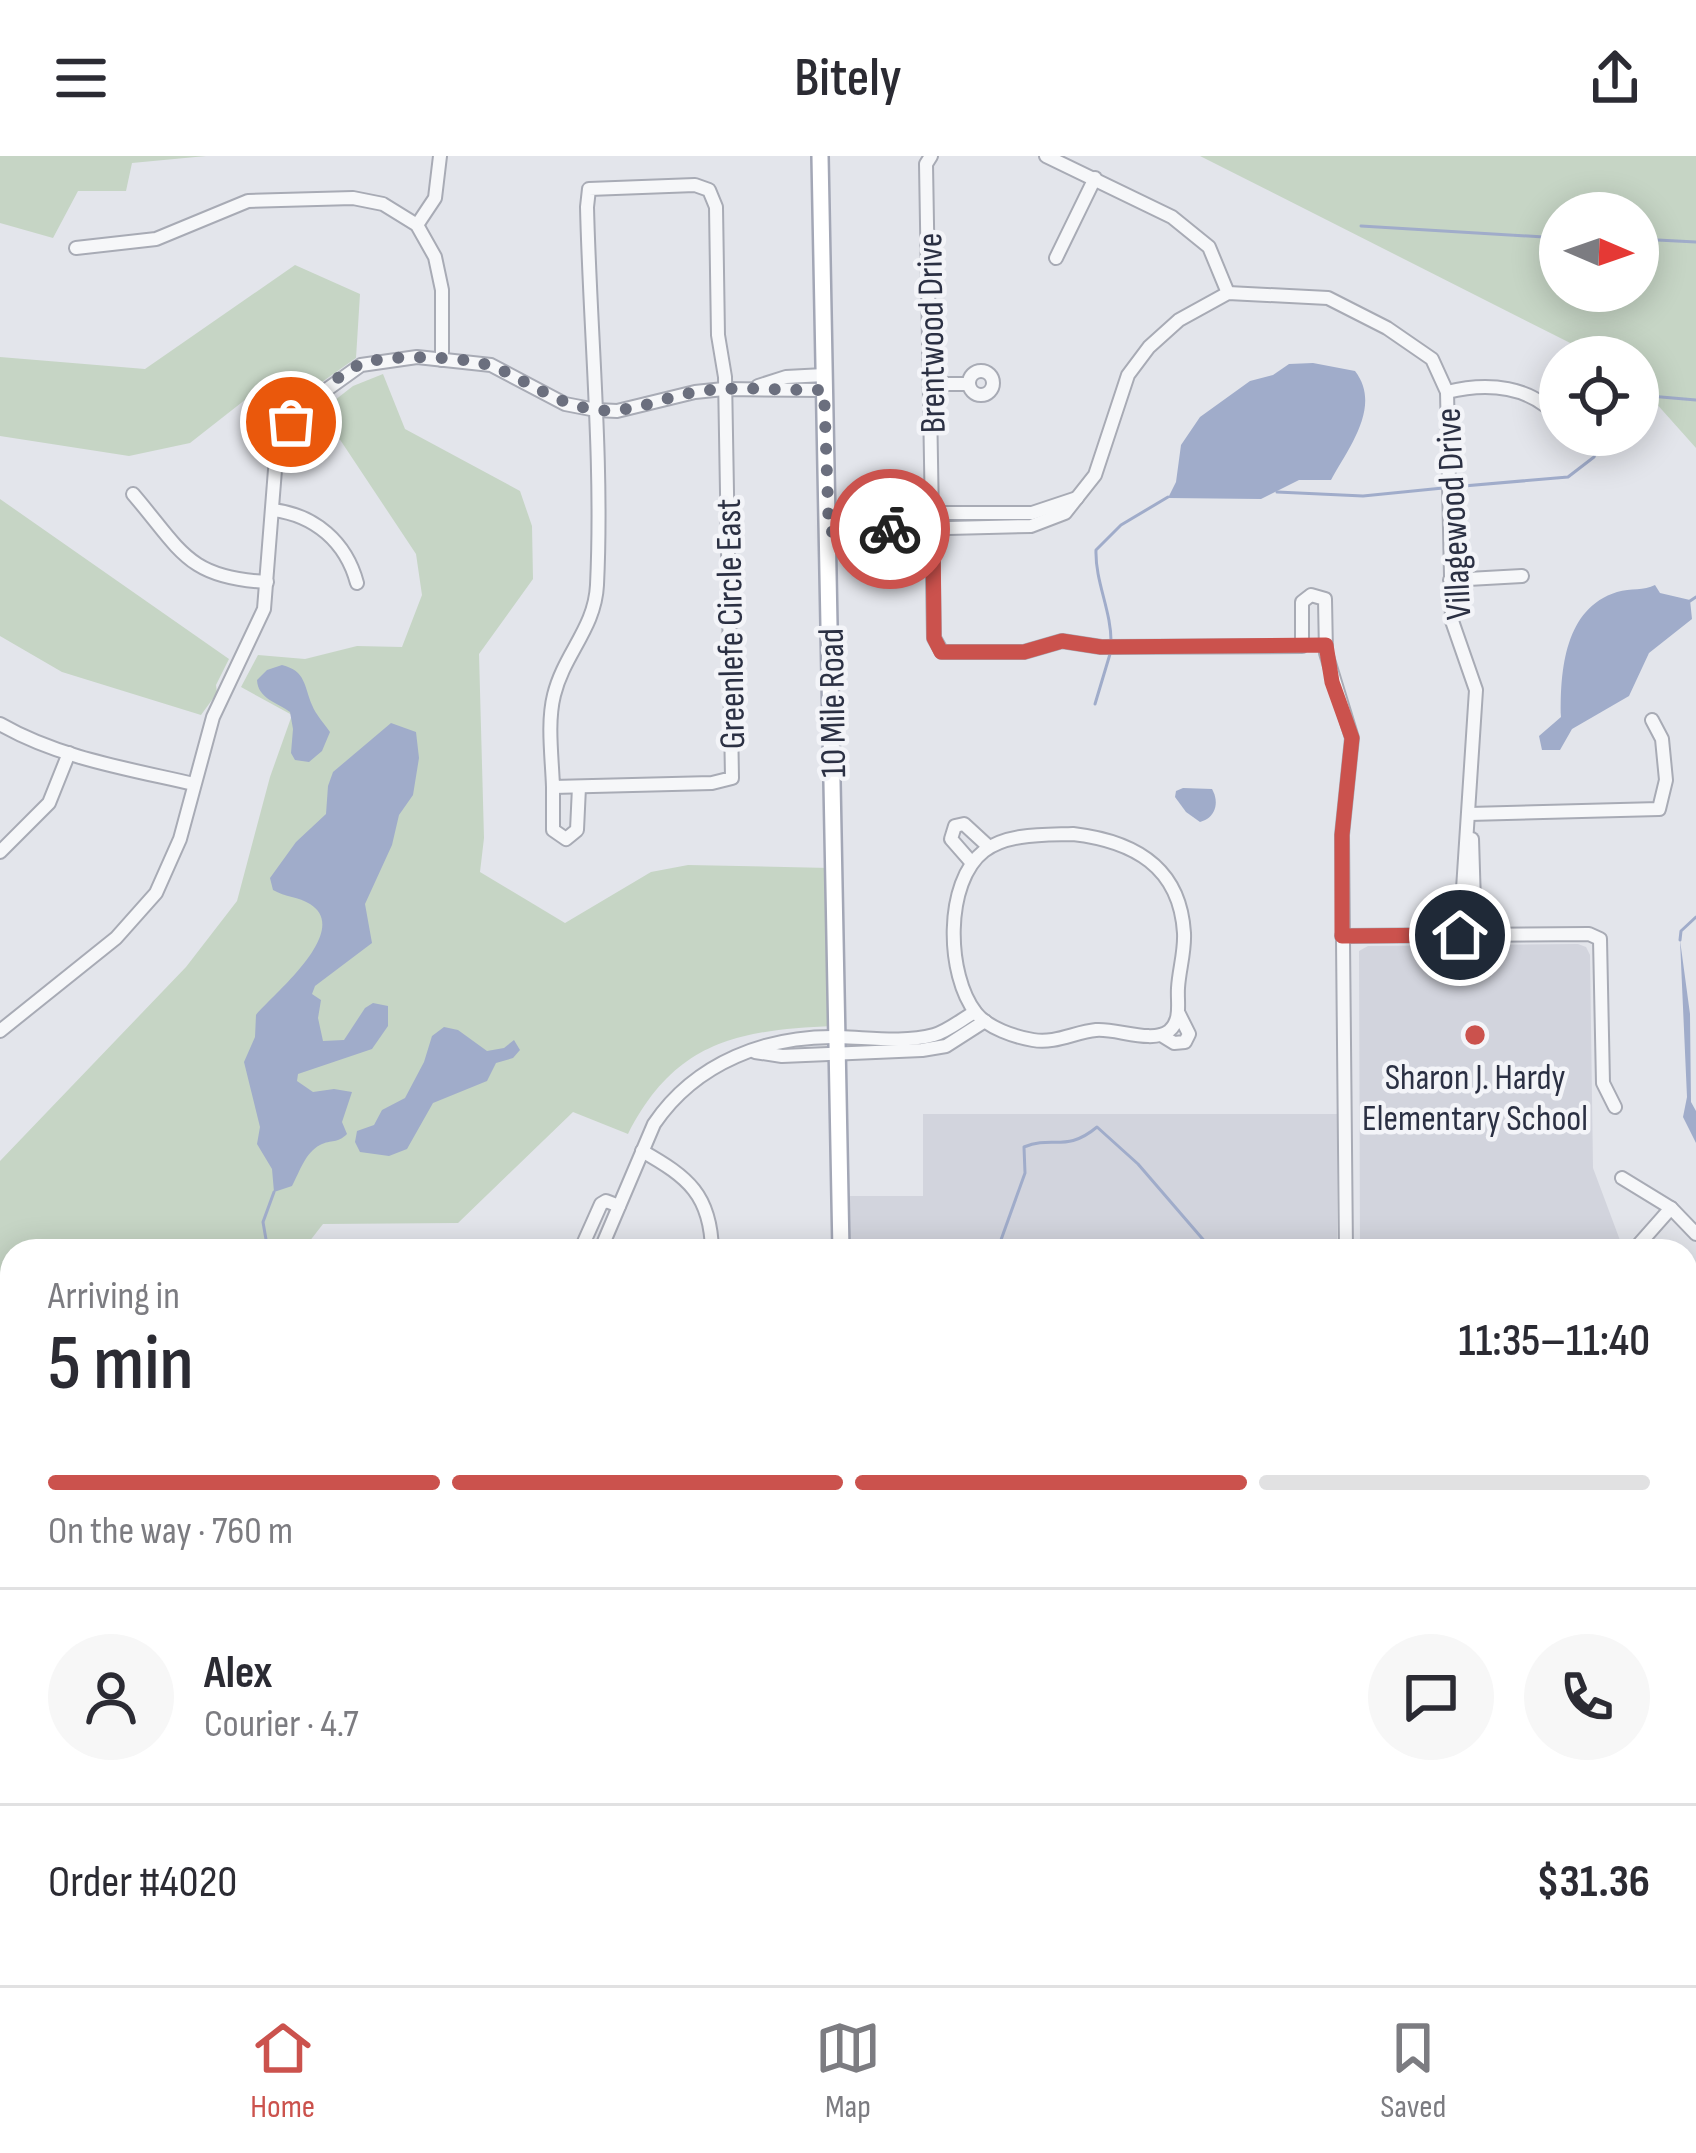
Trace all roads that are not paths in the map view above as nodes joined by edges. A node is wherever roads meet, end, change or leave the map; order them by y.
1 (440, 156) edge
2 (820, 156) edge
3 (930, 156) edge
4 (1046, 156) edge
5 (1095, 178) junction
6 (417, 225) junction
7 (76, 248) dead end
8 (1056, 258) dead end
9 (1228, 293) junction
10 (442, 360) junction
11 (824, 382) junction
12 (931, 384) junction
13 (967, 384) dead end
14 (724, 389) junction
15 (1447, 392) junction
16 (1539, 404) edge
17 (596, 410) junction
18 (133, 494) dead end
19 (273, 510) junction
20 (828, 513) junction
21 (933, 520) junction
22 (829, 532) junction
23 (1522, 576) dead end
24 (1450, 580) junction
25 (267, 582) junction
26 (357, 583) dead end
27 (1326, 645) junction
28 (1302, 646) junction
29 (1652, 720) dead end
30 (0, 724) edge
31 (69, 753) junction
32 (194, 784) junction
33 (553, 787) junction
34 (579, 787) junction
35 (1469, 814) junction
36 (989, 847) junction
37 (0, 852) edge
38 (971, 863) junction
39 (1467, 935) junction
40 (1342, 936) junction
41 (980, 1016) junction
42 (0, 1031) edge
43 (839, 1046) junction
44 (1615, 1107) dead end
45 (642, 1151) junction
46 (1622, 1178) dead end
47 (619, 1206) junction
48 (1671, 1208) junction
49 (1696, 1234) edge
50 (585, 1239) edge
51 (605, 1239) edge
52 (712, 1239) edge
53 (841, 1239) edge
54 (1346, 1239) edge
55 (1644, 1239) edge

1 - 6 street
2 - 11 main road, 10 Mile Road
3 - 12 street, Brentwood Drive
4 - 5 street
5 - 8 street
5 - 9 street
6 - 7 street
6 - 10 street
9 - 15 street, Villagewood Drive
9 - 21 street
10 - 17 street
10 - 19 street
11 - 14 street
11 - 20 main road, 10 Mile Road
12 - 13 street
12 - 21 street, Brentwood Drive
14 - 17 street
14 - 17 street
14 - 34 street, Greenlefe Circle East
15 - 16 street
15 - 24 street, Villagewood Drive
17 - 33 street
18 - 25 street
19 - 25 street
19 - 26 street
20 - 21 street
20 - 22 main road, 10 Mile Road
21 - 22 street
21 - 28 street, Brentwood Drive
22 - 43 main road, 10 Mile Road
23 - 24 street
24 - 35 street, Villagewood Drive
25 - 32 street
27 - 28 street
27 - 28 street
27 - 40 street
29 - 35 street
30 - 31 street
31 - 32 street
31 - 37 street
32 - 42 street
33 - 34 street, Greenlefe Circle East
33 - 34 street
35 - 39 street, Villagewood Drive
36 - 38 street
36 - 38 street
36 - 41 street
38 - 41 street
39 - 40 street
39 - 44 street
40 - 54 street
41 - 43 street
43 - 45 street
43 - 53 main road, 10 Mile Road
45 - 47 street
45 - 52 street
46 - 48 street
47 - 50 street
47 - 51 street
48 - 49 street
48 - 55 street

